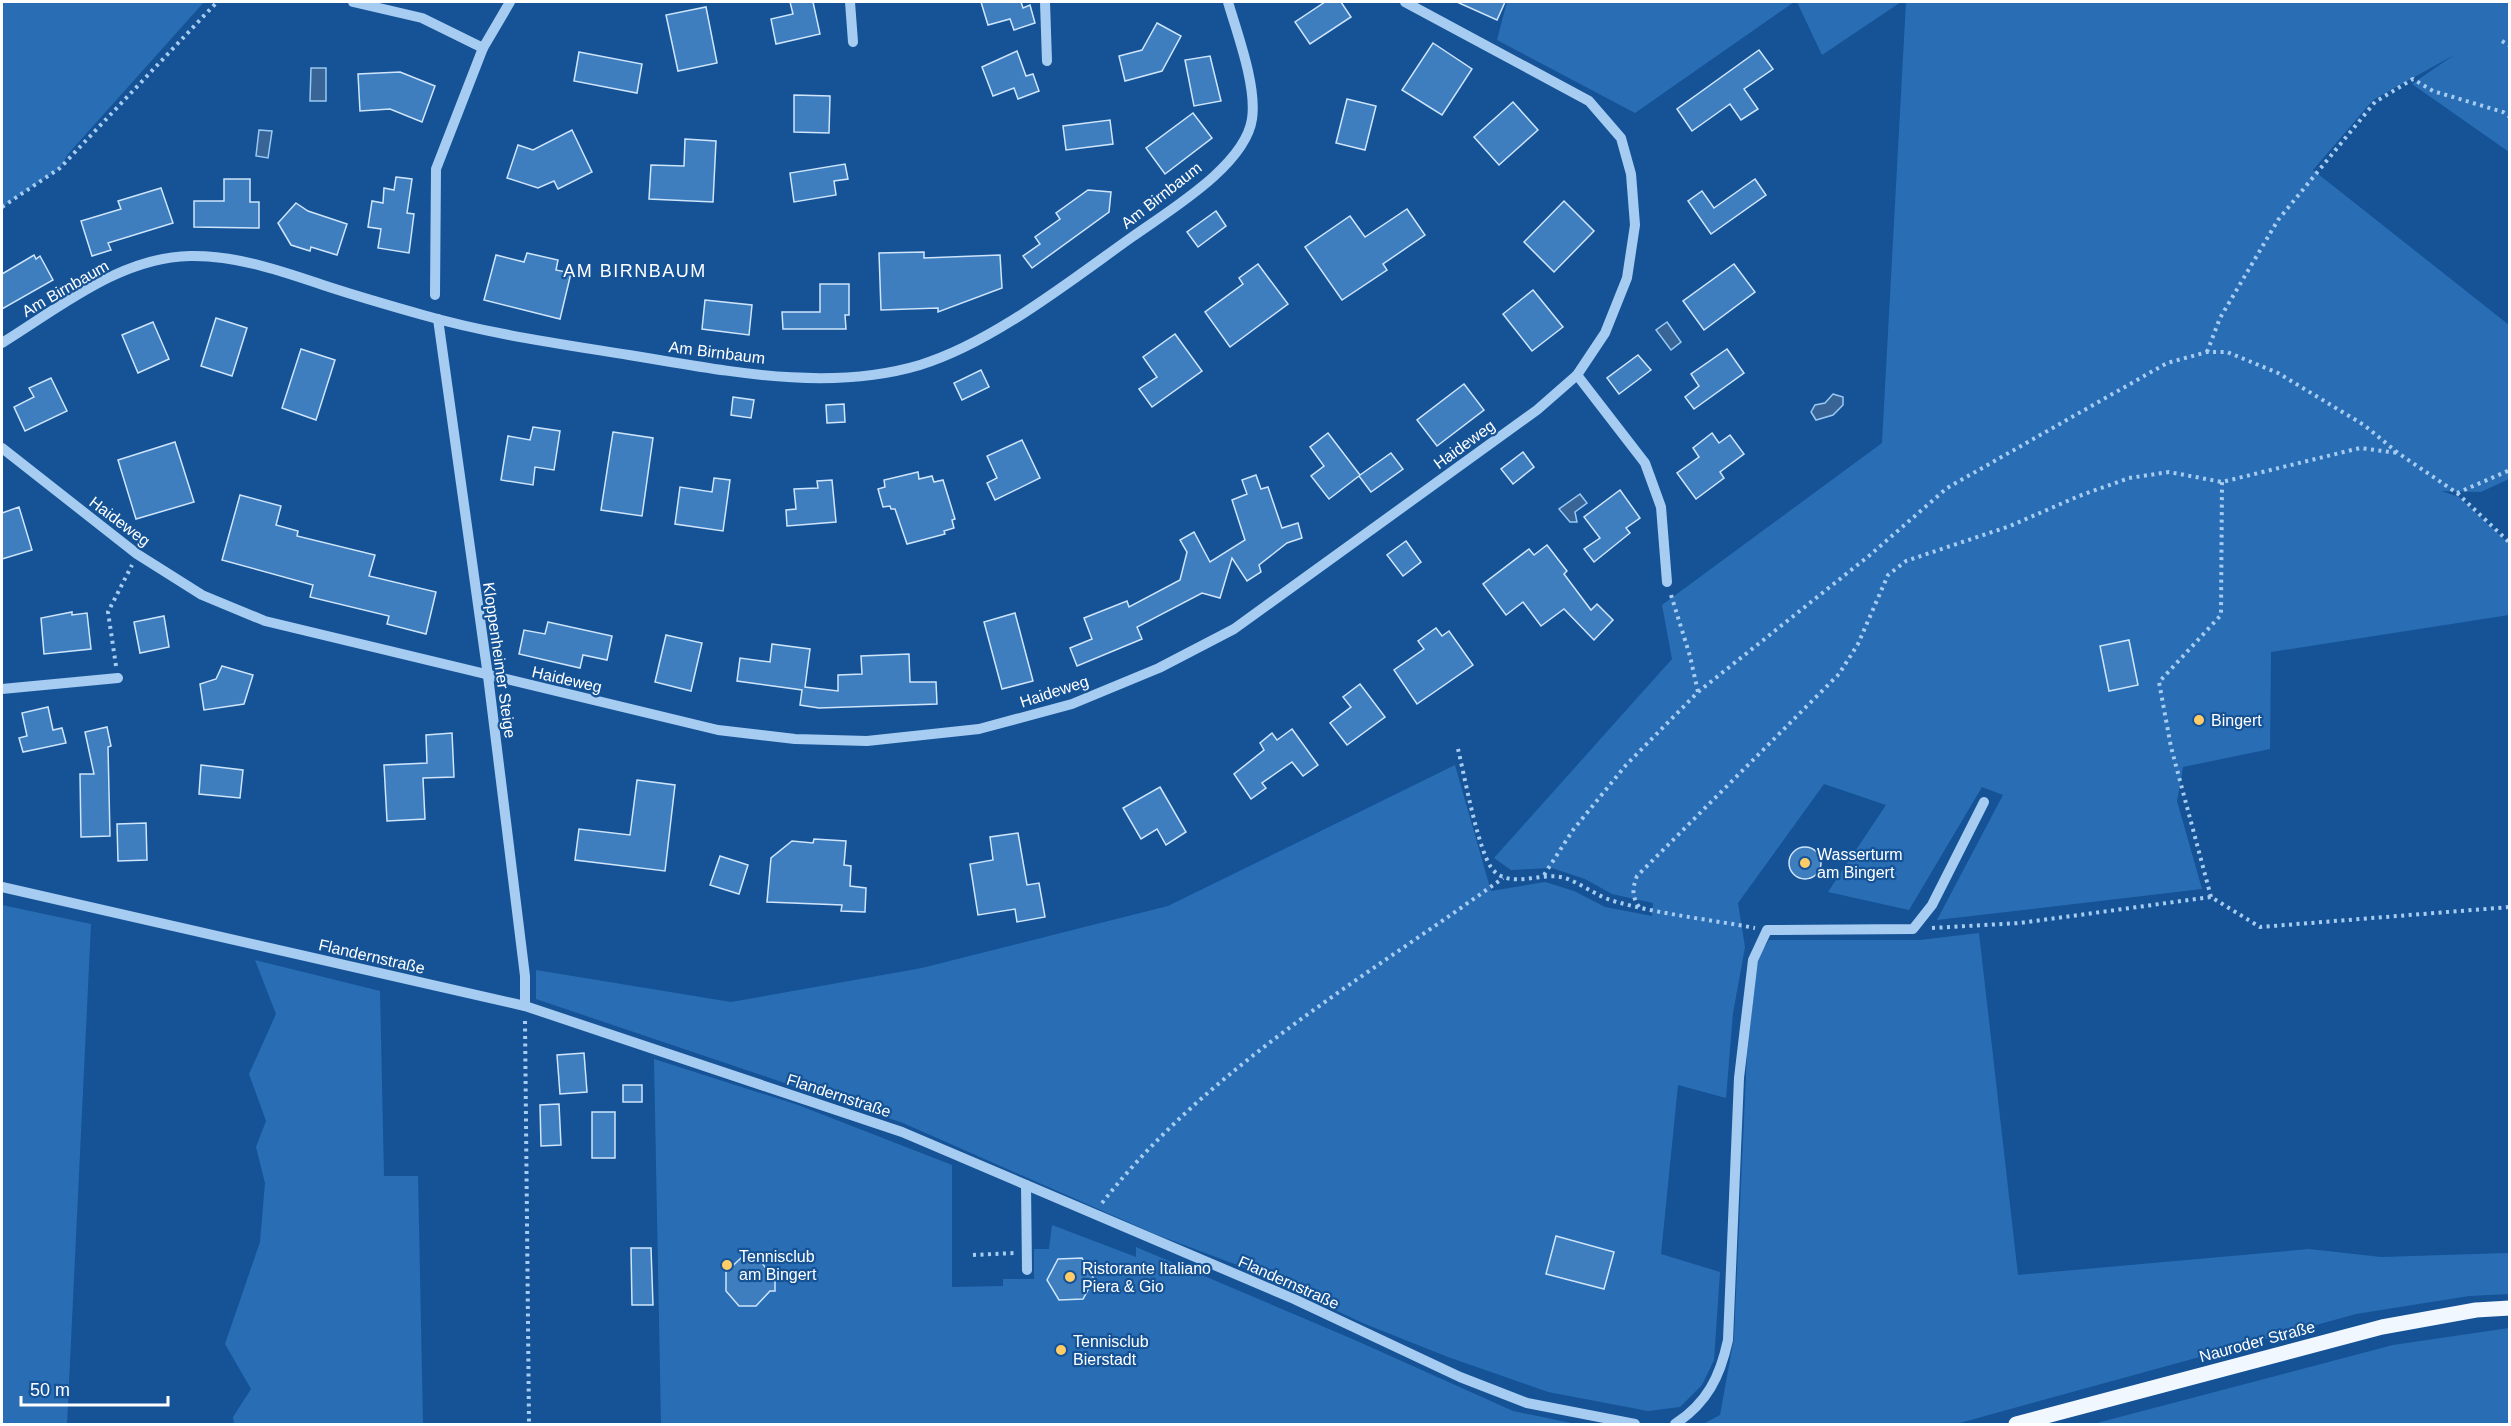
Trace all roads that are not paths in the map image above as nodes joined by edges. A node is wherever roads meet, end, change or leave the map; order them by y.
1 (353, 2) edge
2 (510, 2) edge
3 (850, 2) edge
4 (1045, 2) edge
5 (1228, 2) edge
6 (1405, 2) edge
7 (853, 42) dead end
8 (483, 48) junction
9 (1047, 61) dead end
10 (435, 295) dead end
11 (438, 319) junction
12 (2, 343) edge
13 (1577, 375) junction
14 (2, 448) edge
15 (1667, 582) road end
16 (488, 676) junction
17 (118, 678) road end
18 (2, 688) edge
19 (1984, 802) dead end
20 (2, 887) edge
21 (525, 1006) junction
22 (1026, 1185) junction
23 (1027, 1270) dead end
24 (2510, 1308) edge
25 (1635, 1425) edge
26 (1675, 1425) edge
27 (2016, 1425) edge

1 - 8 street
2 - 8 street
3 - 7 street
4 - 9 street
5 - 11 street, Am Birnbaum
6 - 13 street, Haideweg
8 - 10 street
11 - 12 street, Am Birnbaum
11 - 16 street, Kloppenheimer Steige
13 - 15 street
13 - 16 street, Haideweg
14 - 16 street, Haideweg
16 - 21 street, Kloppenheimer Steige
17 - 18 street
19 - 26 street
20 - 21 street, Flandernstraße
21 - 22 street, Flandernstraße
22 - 23 street
22 - 25 street, Flandernstraße
24 - 27 main road, Nauroder Straße

